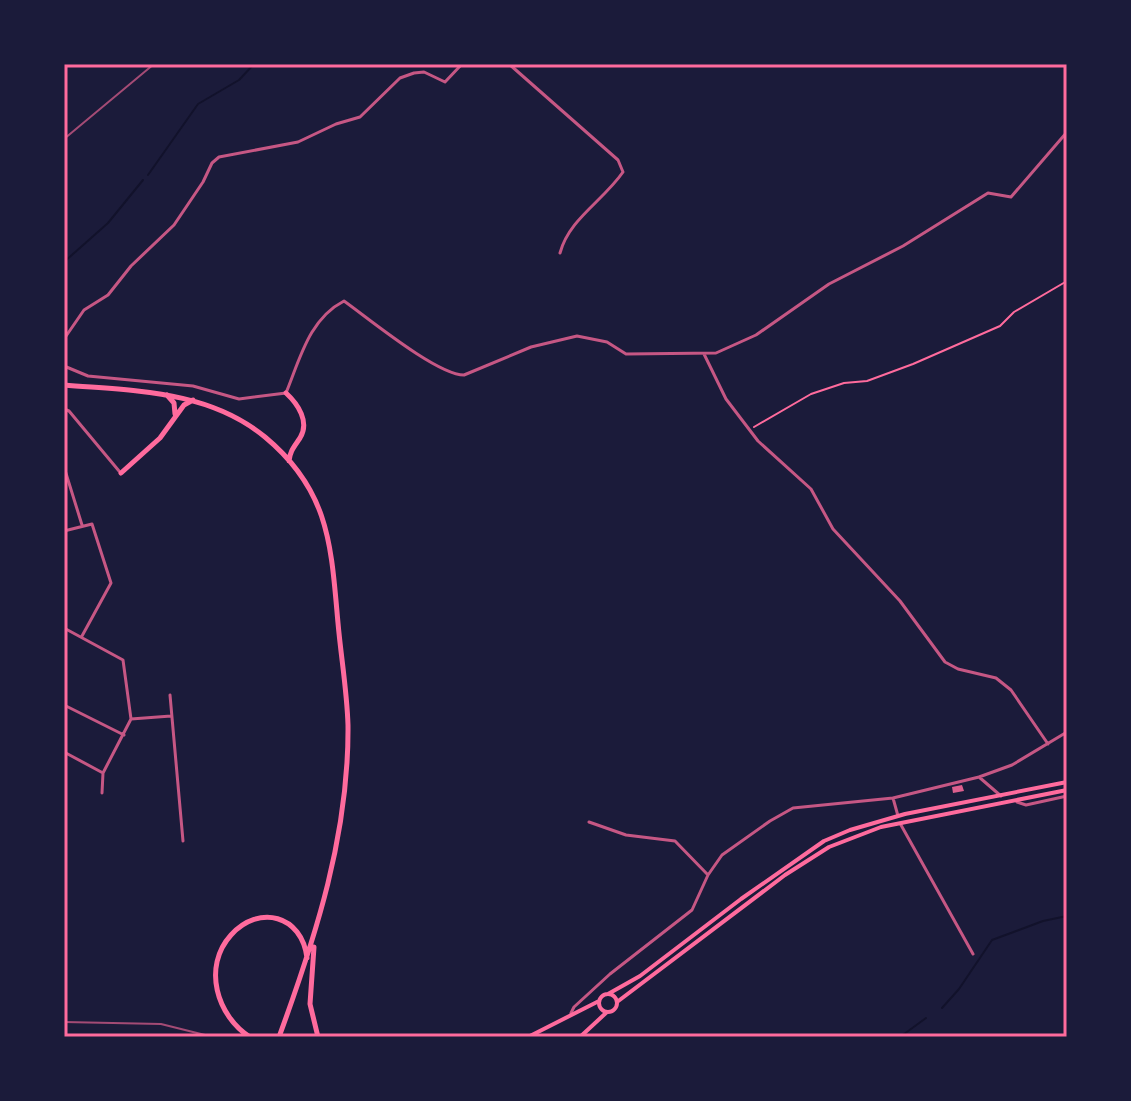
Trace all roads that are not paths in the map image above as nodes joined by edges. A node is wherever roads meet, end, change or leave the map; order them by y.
1 (462, 64) edge
2 (509, 64) edge
3 (1067, 132) edge
4 (560, 253) dead end
5 (64, 339) edge
6 (704, 354) junction
7 (64, 366) edge
8 (64, 385) edge
9 (286, 393) junction
10 (166, 395) junction
11 (194, 400) junction
12 (64, 409) edge
13 (175, 414) junction
14 (296, 443) junction
15 (277, 449) junction
16 (289, 462) junction
17 (64, 467) edge
18 (121, 473) joint
19 (82, 525) junction
20 (64, 531) edge
21 (64, 628) edge
22 (82, 637) junction
23 (170, 695) dead end
24 (64, 705) edge
25 (172, 716) junction
26 (131, 719) junction
27 (1067, 732) edge
28 (124, 735) junction
29 (1048, 744) junction
30 (65, 753) edge
31 (103, 773) junction
32 (979, 777) junction
33 (1067, 782) edge
34 (102, 793) dead end
35 (1067, 793) edge
36 (1002, 796) junction
37 (893, 798) junction
38 (1017, 802) junction
39 (898, 816) junction
40 (589, 822) dead end
41 (900, 823) junction
42 (183, 841) dead end
43 (708, 875) junction
44 (314, 940) junction
45 (973, 954) dead end
46 (308, 960) junction
47 (608, 994) junction
48 (599, 1001) junction
49 (617, 1002) junction
50 (607, 1012) junction
51 (571, 1013) junction
52 (250, 1037) edge
53 (279, 1037) edge
54 (318, 1037) edge
55 (528, 1037) edge
56 (580, 1037) edge

1 - 5 street
2 - 4 street
3 - 6 street
6 - 9 street
6 - 29 street
7 - 9 street
8 - 10 main road
9 - 14 main road
10 - 11 main road
10 - 13 main road
11 - 13 main road
11 - 15 main road
12 - 18 street
13 - 18 main road
14 - 15 main road
14 - 16 main road
15 - 16 main road
16 - 44 main road
17 - 19 street
19 - 20 street
19 - 22 street
21 - 22 street
22 - 26 street
23 - 25 street
24 - 28 street
25 - 26 street
25 - 42 street
26 - 28 street
27 - 29 street
28 - 31 street
29 - 32 street
30 - 31 street
31 - 34 street
32 - 36 street
32 - 37 street
33 - 36 main road
35 - 38 main road
35 - 38 street
36 - 39 main road
37 - 39 street
37 - 43 street
38 - 41 main road
39 - 47 main road
40 - 43 street
41 - 45 street
41 - 49 main road
43 - 51 street
44 - 46 main road
44 - 54 main road
46 - 52 main road
46 - 53 main road
47 - 48 main road
47 - 49 main road
48 - 50 main road
48 - 51 main road
49 - 50 main road
50 - 56 main road
51 - 55 main road

